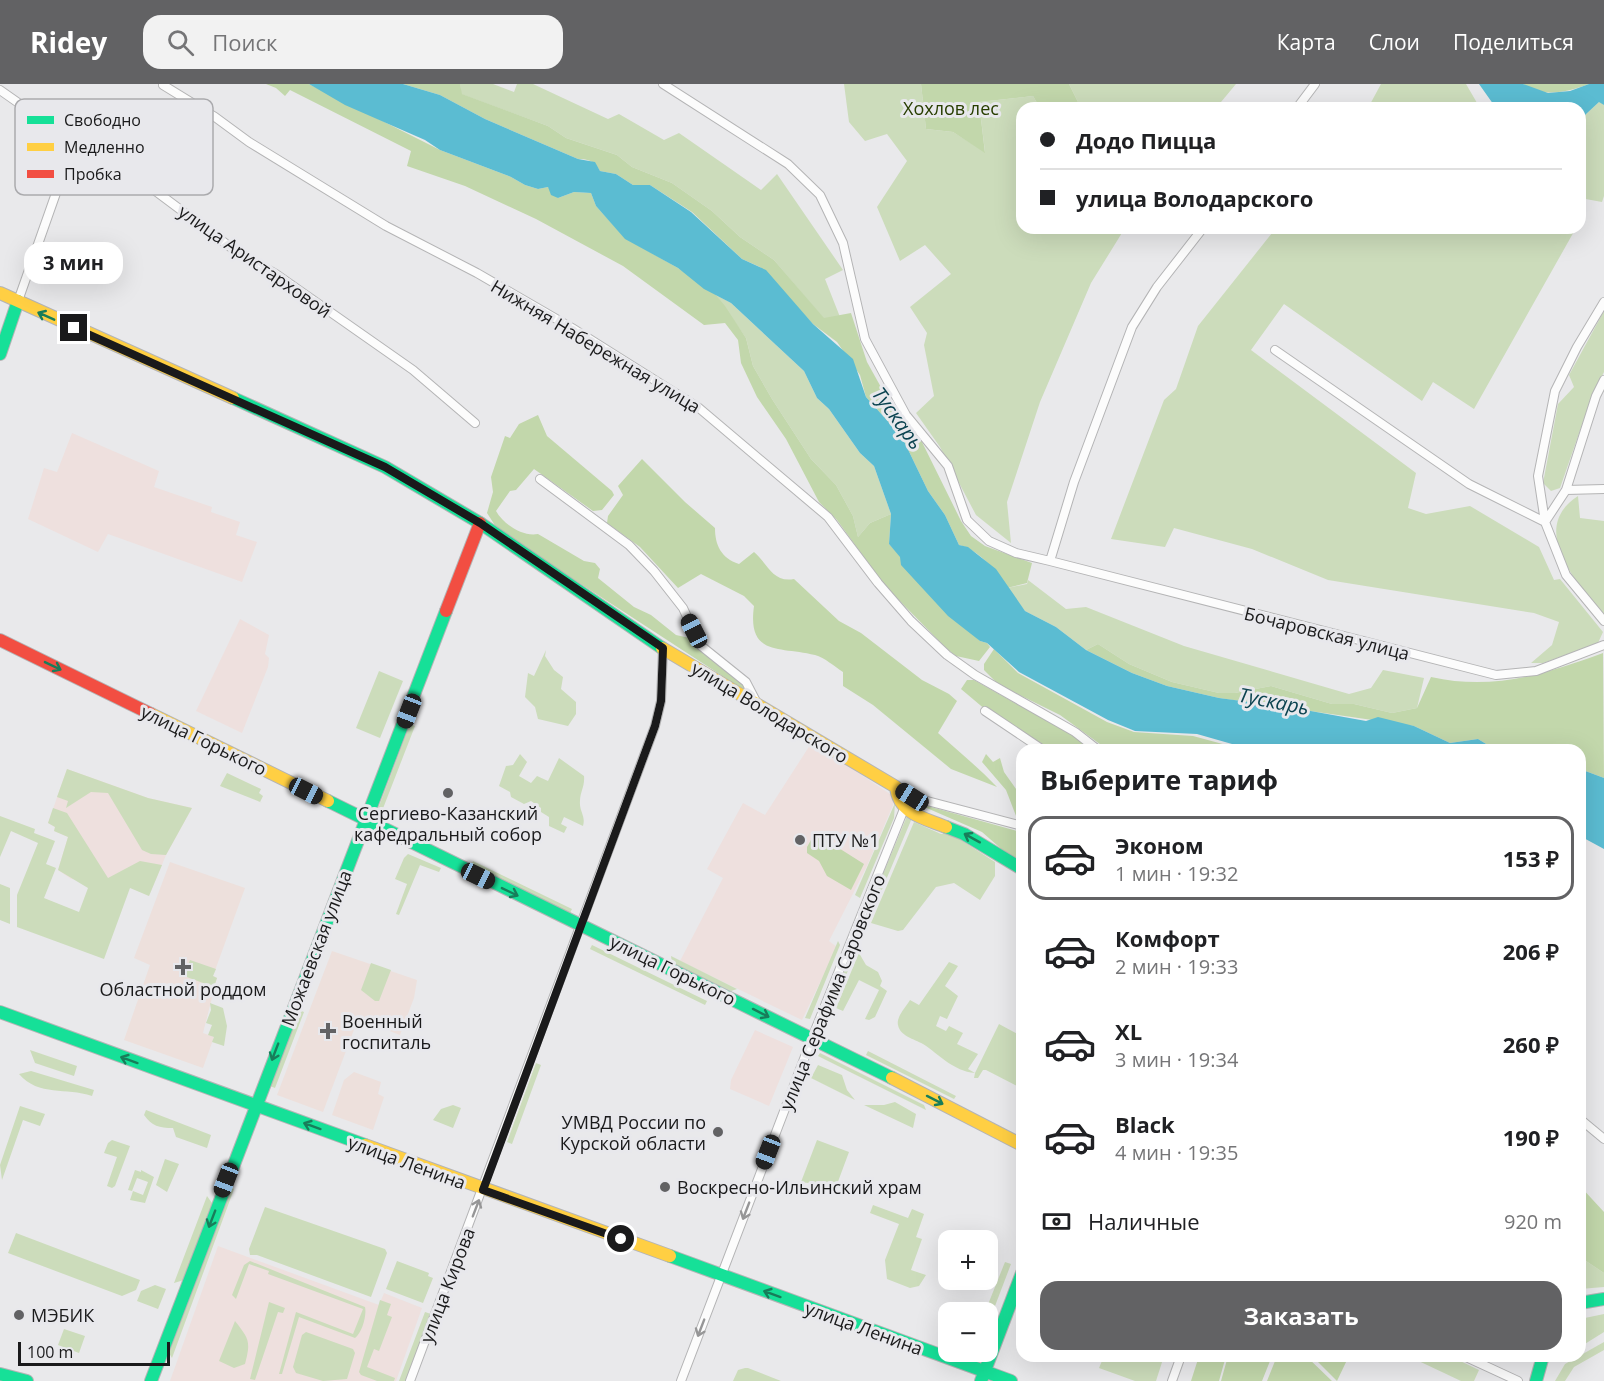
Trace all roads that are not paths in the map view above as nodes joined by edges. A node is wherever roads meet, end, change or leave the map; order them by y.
1 (663, 84) edge
2 (1315, 84) edge
3 (163, 85) edge
4 (0, 90) edge
5 (186, 99) edge
6 (15, 101) edge
7 (1302, 102) edge
8 (213, 116) edge
9 (55, 195) edge
10 (161, 195) edge
11 (1198, 234) edge
12 (0, 293) edge
13 (18, 301) junction
14 (1604, 302) edge
15 (1275, 350) dead end
16 (0, 354) edge
17 (1604, 380) edge
18 (475, 423) dead end
19 (540, 479) dead end
20 (1604, 489) edge
21 (1566, 490) junction
22 (1545, 522) junction
23 (480, 523) junction
24 (1050, 561) junction
25 (1604, 621) edge
26 (0, 640) edge
27 (1604, 645) edge
28 (663, 648) junction
29 (759, 707) junction
30 (985, 711) dead end
31 (1034, 744) edge
32 (1090, 744) edge
33 (896, 787) junction
34 (904, 809) junction
35 (366, 821) junction
36 (1016, 824) edge
37 (1016, 865) edge
38 (582, 927) junction
39 (0, 1012) edge
40 (812, 1038) junction
41 (255, 1105) junction
42 (1586, 1124) edge
43 (1604, 1139) edge
44 (1016, 1141) edge
45 (483, 1190) junction
46 (721, 1275) junction
47 (1016, 1288) edge
48 (1604, 1299) edge
49 (1586, 1302) edge
50 (1179, 1362) edge
51 (1477, 1362) edge
52 (1541, 1362) edge
53 (0, 1374) edge
54 (982, 1377) edge
55 (27, 1381) edge
56 (151, 1381) edge
57 (410, 1381) edge
58 (681, 1381) edge
59 (1003, 1381) edge
60 (1011, 1381) edge
61 (1172, 1381) edge
62 (1518, 1381) edge
63 (1536, 1381) edge

1 - 24 street, Бочаровская улица
2 - 7 street
3 - 5 street, Нижняя Набережная улица
4 - 6 street, улица Аристарховой
8 - 32 street, Нижняя Набережная улица
9 - 13 street
10 - 18 street, улица Аристарховой
11 - 24 street
12 - 13 street, улица Володарского
13 - 16 street
23 -> 13 street, улица Володарского
14 - 22 street
15 - 22 street
17 - 21 street
19 - 29 street
20 - 21 street
21 - 22 street
22 - 25 street
23 - 28 street, улица Володарского
23 - 35 street, Можаевская улица
24 - 27 street, Бочаровская улица
26 -> 35 street, улица Горького
28 - 29 street, улица Володарского
28 - 38 street, улица Кирова
29 - 33 street, улица Володарского
30 - 31 street
33 - 34 street
33 - 36 street
37 -> 34 street
34 - 40 street, улица Серафима Саровского
35 -> 38 street, улица Горького
35 -> 41 street, Можаевская улица
38 -> 40 street, улица Горького
38 - 45 street, улица Кирова
41 -> 39 street, улица Ленина
40 -> 44 street, улица Горького
40 -> 46 street, улица Серафима Саровского
45 -> 41 street, улица Ленина
41 -> 56 street, Можаевская улица
42 - 43 street
45 - 46 street, улица Ленина
57 -> 45 street, улица Кирова
54 -> 46 street, улица Ленина
46 -> 58 street, улица Серафима Саровского
47 - 54 street
48 - 49 street
50 - 61 street
51 - 62 street
52 - 63 street
53 - 55 street
54 - 59 street
54 - 60 street

